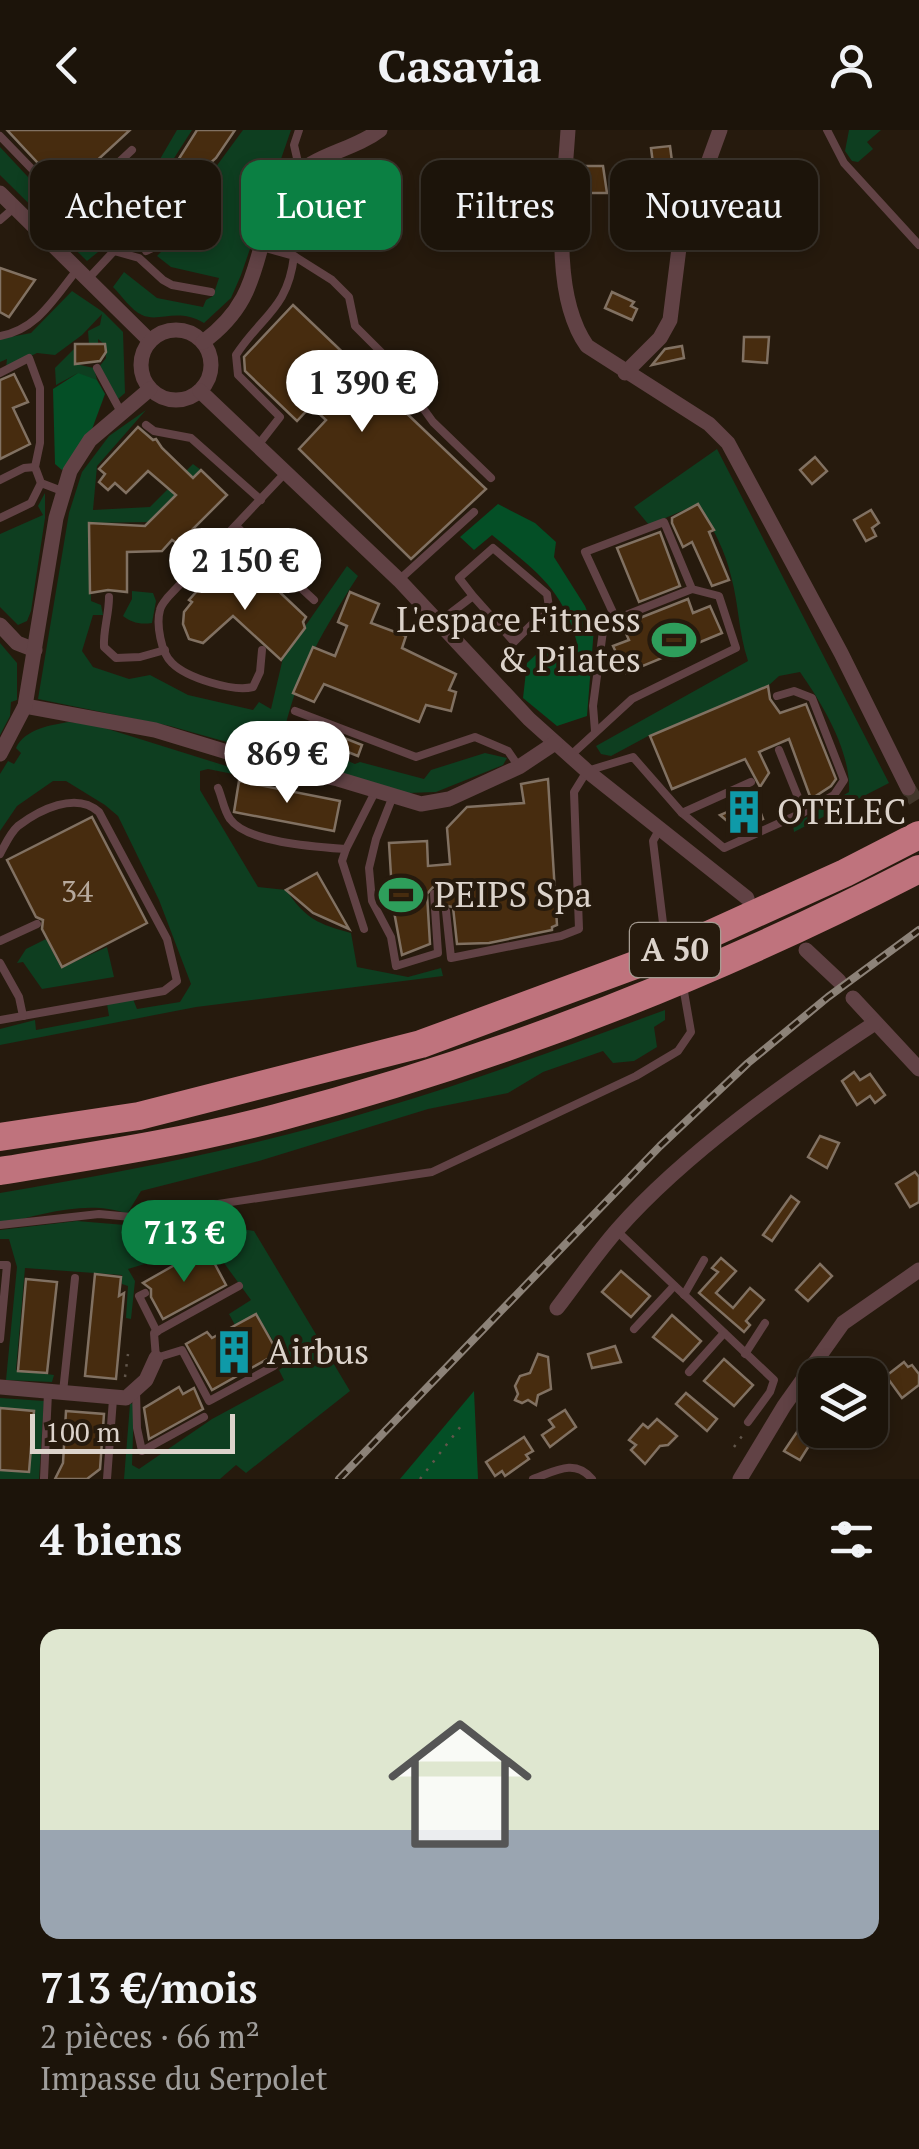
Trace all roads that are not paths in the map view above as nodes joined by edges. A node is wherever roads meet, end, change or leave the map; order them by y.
1 (299, 130) edge
2 (380, 130) edge
3 (568, 130) edge
4 (720, 130) edge
5 (827, 130) edge
6 (0, 136) edge
7 (132, 150) dead end
8 (121, 160) edge
9 (298, 160) edge
10 (320, 160) edge
11 (30, 167) edge
12 (0, 193) edge
13 (15, 208) junction
14 (0, 220) edge
15 (919, 245) edge
16 (147, 250) edge
17 (261, 250) edge
18 (273, 250) edge
19 (114, 251) joint
20 (294, 256) junction
21 (139, 258) junction
22 (82, 274) junction
23 (211, 292) dead end
24 (0, 336) edge
25 (150, 342) junction
26 (203, 342) junction
27 (98, 368) dead end
28 (0, 373) edge
29 (625, 373) junction
30 (150, 390) junction
31 (200, 391) junction
32 (121, 412) junction
33 (146, 425) dead end
34 (259, 444) junction
35 (35, 467) junction
36 (287, 471) junction
37 (491, 478) dead end
38 (0, 480) edge
39 (41, 483) junction
40 (62, 491) junction
41 (260, 500) junction
42 (474, 512) dead end
43 (0, 518) edge
44 (236, 526) junction
45 (222, 540) junction
46 (249, 544) junction
47 (399, 580) junction
48 (692, 589) junction
49 (473, 596) junction
50 (109, 597) dead end
51 (314, 600) dead end
52 (616, 619) junction
53 (439, 622) junction
54 (0, 625) edge
55 (35, 650) junction
56 (165, 650) junction
57 (262, 650) dead end
58 (776, 696) dead end
59 (26, 706) junction
60 (295, 711) dead end
61 (595, 731) junction
62 (555, 743) junction
63 (779, 750) dead end
64 (0, 754) edge
65 (570, 756) junction
66 (519, 766) junction
67 (587, 771) junction
68 (751, 782) dead end
69 (218, 788) dead end
70 (908, 788) tunnel mouth
71 (376, 792) junction
72 (393, 796) junction
73 (804, 812) junction
74 (682, 813) junction
75 (660, 828) junction
76 (919, 835) edge
77 (346, 849) junction
78 (0, 854) edge
79 (919, 869) edge
80 (434, 894) dead end
81 (746, 898) dead end
82 (446, 911) dead end
83 (37, 924) dead end
84 (364, 929) dead end
85 (0, 941) edge
86 (806, 950) dead end
87 (674, 951) junction
88 (0, 963) edge
89 (681, 981) junction
90 (839, 982) dead end
91 (853, 998) dead end
92 (23, 1016) junction
93 (0, 1020) edge
94 (875, 1023) junction
95 (919, 1068) edge
96 (0, 1137) edge
97 (0, 1171) edge
98 (0, 1225) edge
99 (616, 1231) junction
100 (704, 1260) dead end
101 (0, 1265) edge
102 (919, 1270) edge
103 (76, 1278) dead end
104 (239, 1286) dead end
105 (674, 1286) junction
106 (145, 1293) dead end
107 (684, 1295) junction
108 (556, 1308) dead end
109 (765, 1323) dead end
110 (634, 1329) dead end
111 (157, 1332) junction
112 (724, 1334) junction
113 (0, 1339) edge
114 (745, 1354) junction
115 (156, 1358) junction
116 (274, 1366) dead end
117 (689, 1372) dead end
118 (0, 1387) edge
119 (136, 1389) junction
120 (56, 1391) junction
121 (113, 1396) junction
122 (204, 1417) dead end
123 (748, 1422) road end
124 (44, 1478) edge
125 (107, 1479) edge
126 (533, 1479) edge
127 (592, 1479) edge
128 (740, 1479) edge

1 - 9 lane
2 - 10 street
3 - 29 street
4 - 29 street
5 - 15 lane
6 - 11 lane
7 - 8 lane
12 - 13 street
13 - 14 lane
13 - 22 street
16 - 21 lane
17 - 26 street
18 - 20 lane
19 - 21 lane
19 - 22 lane
20 - 34 lane
20 - 37 lane
21 - 23 lane
22 - 24 lane
22 - 25 street
25 - 26 street
25 - 30 street
26 - 31 street
27 - 32 lane
28 - 35 lane
29 - 70 street
30 - 31 street
30 - 32 street
31 - 34 street
32 - 40 street
33 - 41 lane
34 - 36 street
35 - 38 lane
35 - 39 lane
36 - 41 lane
36 - 47 street
39 - 40 lane
39 - 43 lane
40 - 55 street
41 - 44 lane
42 - 47 lane
44 - 45 lane
44 - 46 lane
45 - 46 lane
45 - 56 lane
46 - 51 lane
47 - 53 street
48 - 52 lane
48 - 52 lane
48 - 61 lane
49 - 49 lane
49 - 53 lane
50 - 56 lane
52 - 61 lane
53 - 62 street
54 - 55 street
55 - 59 street
56 - 57 lane
58 - 73 lane
59 - 64 street
59 - 71 street
60 - 66 lane
61 - 65 lane
62 - 65 street
62 - 66 street
63 - 73 lane
65 - 67 street
66 - 72 street
67 - 74 lane
67 - 75 street
67 - 82 lane
68 - 74 lane
69 - 77 lane
71 - 72 street
71 - 77 lane
72 - 80 lane
73 - 74 lane
75 - 81 street
75 - 87 lane
76 - 87 highway, A 50
77 - 84 lane
78 - 92 lane
79 - 89 highway, A 50
83 - 85 lane
86 - 90 street
87 - 96 highway, A 50
88 - 92 lane
89 - 97 highway, A 50
89 - 98 lane
91 - 94 street
92 - 93 lane
94 - 95 street
94 - 99 street
99 - 105 lane
99 - 108 street
100 - 107 lane
101 - 113 lane
102 - 128 street
103 - 120 lane
104 - 111 lane
105 - 107 lane
105 - 110 lane
106 - 111 lane
107 - 112 lane
109 - 114 lane
111 - 115 lane
112 - 114 lane
112 - 117 lane
114 - 123 lane
115 - 116 lane
115 - 119 street
118 - 120 street
119 - 121 street
119 - 122 lane
120 - 121 street
120 - 124 lane
121 - 125 lane
126 - 127 lane

